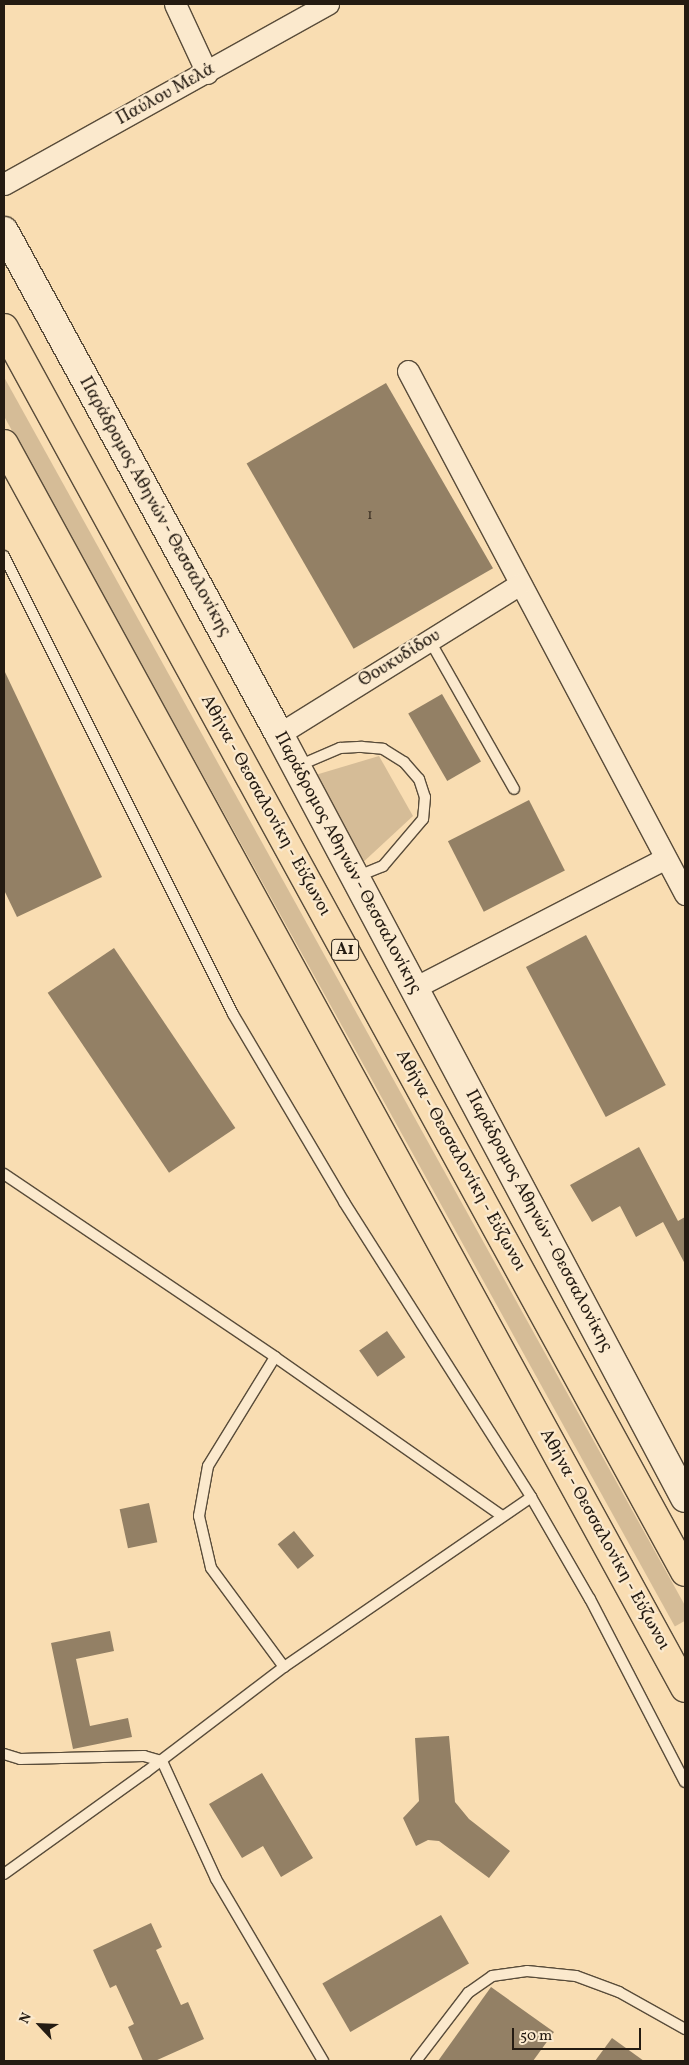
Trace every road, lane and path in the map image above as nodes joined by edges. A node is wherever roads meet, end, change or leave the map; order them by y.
1 (175, 4) edge
2 (328, 4) edge
3 (207, 73) junction
4 (4, 184) edge
5 (4, 232) edge
6 (4, 328) edge
7 (408, 371) dead end
8 (4, 444) edge
9 (4, 556) edge
10 (520, 584) junction
11 (430, 641) junction
12 (279, 734) junction
13 (296, 767) junction
14 (514, 789) dead end
15 (664, 859) junction
16 (355, 878) junction
17 (685, 894) edge
18 (414, 988) junction
19 (4, 1174) edge
20 (274, 1357) junction
21 (683, 1487) edge
22 (531, 1497) junction
23 (502, 1516) junction
24 (685, 1572) edge
25 (284, 1667) junction
26 (685, 1688) edge
27 (4, 1754) edge
28 (162, 1761) junction
29 (685, 1782) edge
30 (4, 1874) edge
31 (685, 2029) edge
32 (323, 2061) edge
33 (416, 2061) edge

1 - 3 street
2 - 3 street, Παύλου Μελά
3 - 4 street, Παύλου Μελά
5 - 12 main road, Παράδρομος Αθηνών - Θεσσαλονίκης
6 - 24 highway, Αθήνα - Θεσσαλονίκη - Εύζωνοι / Α1
7 - 10 street
8 - 26 highway, Αθήνα - Θεσσαλονίκη - Εύζωνοι
9 - 22 lane
10 - 11 street, Θουκυδίδου
10 - 15 street
11 - 12 street, Θουκυδίδου
11 - 14 lane
12 - 13 main road, Παράδρομος Αθηνών - Θεσσαλονίκης
13 - 16 main road, Παράδρομος Αθηνών - Θεσσαλονίκης
13 - 16 lane
15 - 17 street
15 - 18 street
16 - 18 main road, Παράδρομος Αθηνών - Θεσσαλονίκης
18 - 21 main road, Παράδρομος Αθηνών - Θεσσαλονίκης
19 - 20 lane
20 - 23 lane
20 - 25 lane
22 - 23 lane
22 - 29 lane
23 - 25 lane
25 - 28 lane
27 - 28 lane
28 - 30 lane
28 - 32 lane
31 - 33 lane

